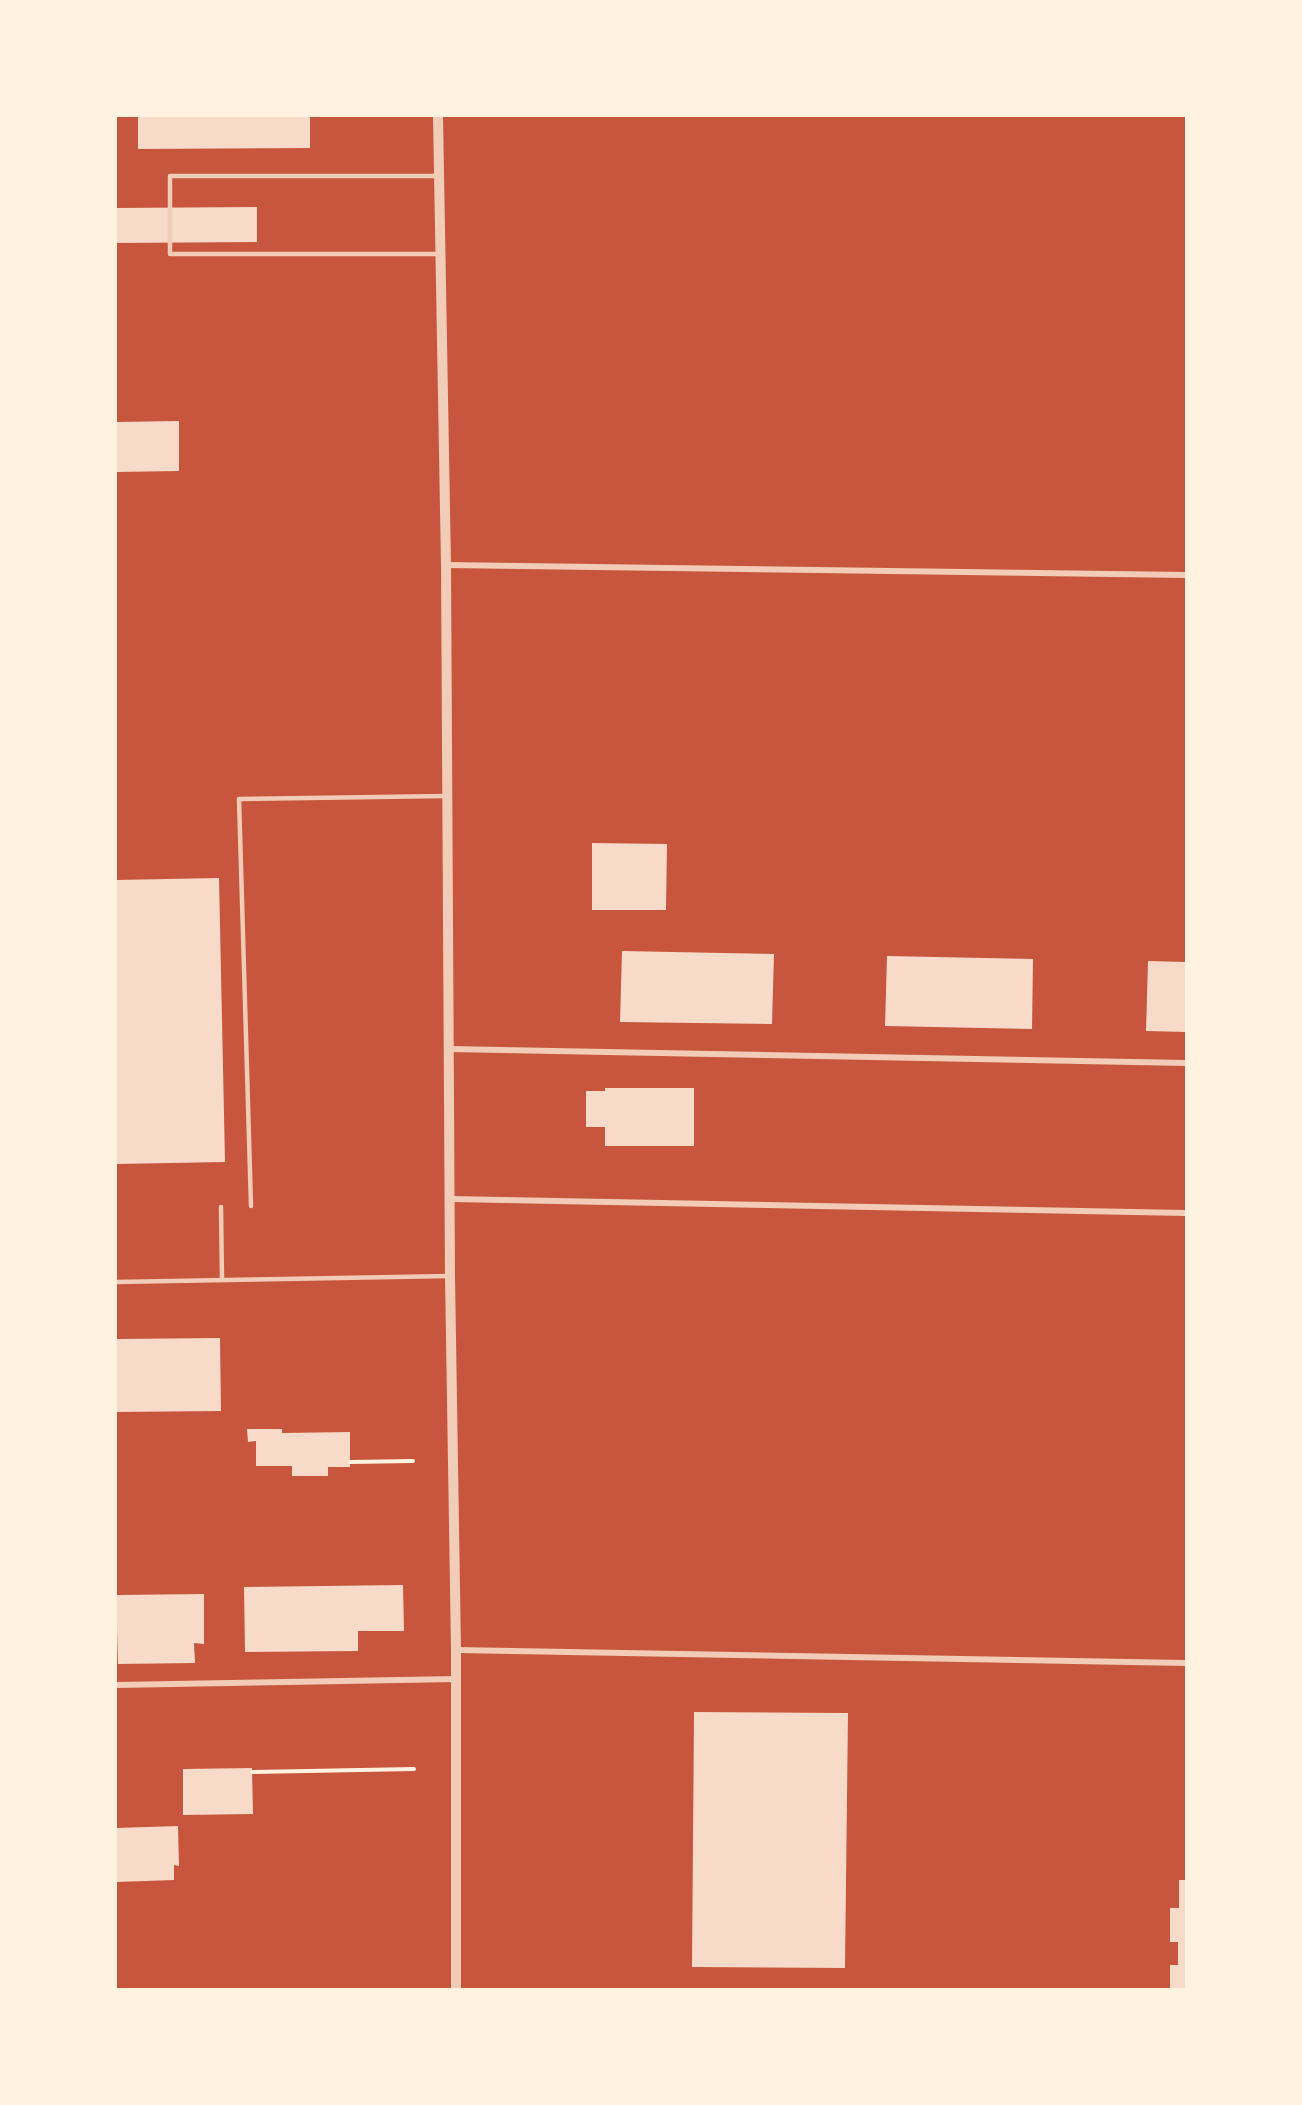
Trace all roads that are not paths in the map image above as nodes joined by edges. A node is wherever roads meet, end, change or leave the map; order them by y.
1 (438, 116) edge
2 (439, 176) junction
3 (441, 254) junction
4 (446, 566) junction
5 (1186, 574) edge
6 (447, 796) junction
7 (449, 1049) junction
8 (1186, 1063) edge
9 (451, 1199) junction
10 (251, 1206) dead end
11 (221, 1207) dead end
12 (1186, 1213) edge
13 (450, 1276) junction
14 (222, 1280) junction
15 (116, 1282) edge
16 (456, 1650) junction
17 (1186, 1663) edge
18 (456, 1679) junction
19 (116, 1685) edge
20 (456, 1989) edge

1 - 2 street
2 - 3 street
2 - 3 lane
3 - 4 street
4 - 5 street
4 - 6 street
6 - 7 street
6 - 10 lane
7 - 8 street
7 - 9 street
9 - 12 street
9 - 13 street
11 - 14 lane
13 - 14 lane
13 - 16 street
14 - 15 lane
16 - 17 street
16 - 18 street
18 - 19 street
18 - 20 street

